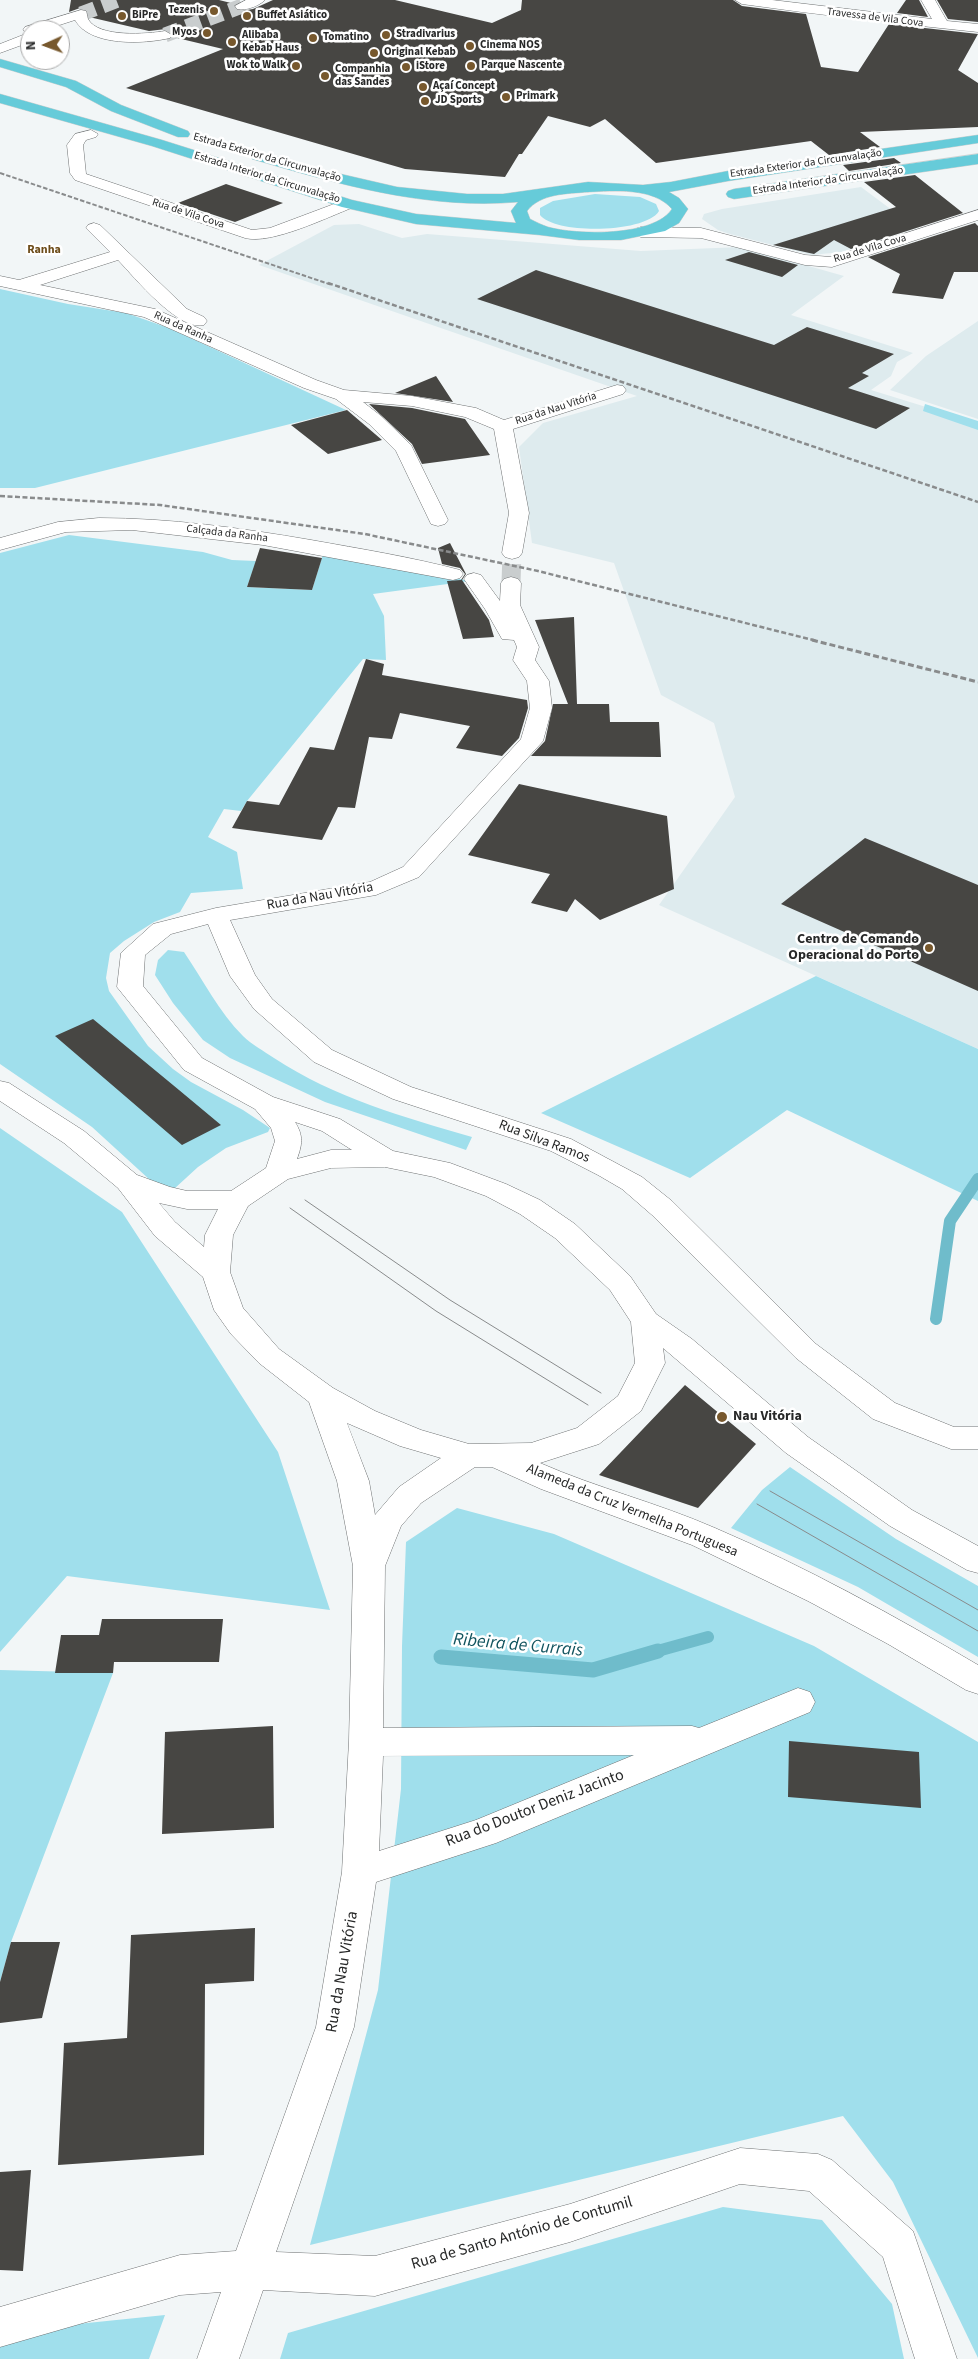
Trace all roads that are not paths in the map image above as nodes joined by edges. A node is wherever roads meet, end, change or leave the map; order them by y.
1 (258, 0) edge
2 (742, 0) edge
3 (928, 0) edge
4 (242, 6) tunnel mouth
5 (62, 20) edge
6 (943, 26) junction
7 (978, 28) edge
8 (70, 30) edge
9 (92, 30) junction
10 (20, 33) edge
11 (165, 35) tunnel mouth
12 (0, 40) edge
13 (20, 41) edge
14 (0, 49) edge
15 (2, 63) edge
16 (28, 91) dead end
17 (0, 98) edge
18 (53, 128) dead end
19 (91, 134) junction
20 (183, 134) junction
21 (978, 139) edge
22 (202, 140) dead end
23 (240, 151) dead end
24 (195, 156) junction
25 (978, 159) edge
26 (635, 188) junction
27 (540, 195) junction
28 (719, 196) dead end
29 (698, 202) dead end
30 (348, 204) junction
31 (678, 214) junction
32 (978, 215) edge
33 (94, 228) dead end
34 (539, 230) junction
35 (641, 232) junction
36 (702, 233) junction
37 (121, 254) junction
38 (0, 281) edge
39 (20, 285) junction
40 (310, 384) junction
41 (617, 390) dead end
42 (342, 395) junction
43 (503, 426) junction
44 (438, 520) dead end
45 (0, 544) edge
46 (512, 553) tunnel mouth
47 (453, 574) dead end
48 (474, 579) dead end
49 (511, 582) tunnel mouth
50 (524, 660) junction
51 (216, 915) junction
52 (0, 1089) edge
53 (264, 1103) junction
54 (385, 1158) junction
55 (278, 1173) junction
56 (128, 1182) junction
57 (237, 1200) junction
58 (216, 1272) junction
59 (646, 1321) junction
60 (322, 1396) junction
61 (978, 1438) edge
62 (483, 1456) junction
63 (978, 1561) edge
64 (369, 1566) junction
65 (978, 1681) edge
66 (798, 1702) dead end
67 (708, 1740) junction
68 (366, 1741) junction
69 (360, 1872) junction
70 (251, 2270) junction
71 (0, 2327) edge
72 (218, 2359) edge
73 (936, 2359) edge

1 - 4 street
2 - 6 street, Travessa de Vila Cova
3 - 6 street
5 - 9 street
6 - 7 street, Travessa de Vila Cova
8 - 9 street
9 - 11 street
10 - 12 street
13 - 14 street
15 - 20 main road
16 - 20 main road, Estrada Exterior da Circunvalação
17 - 24 main road, Estrada Interior da Circunvalação
18 - 19 main road
19 - 24 main road
19 - 30 street, Rua de Vila Cova
20 - 22 main road, Estrada Exterior da Circunvalação
21 - 26 main road, Estrada Exterior da Circunvalação
23 - 27 main road, Estrada Exterior da Circunvalação
24 - 30 main road, Estrada Interior da Circunvalação
25 - 28 main road, Estrada Interior da Circunvalação
26 - 27 main road, Estrada Exterior da Circunvalação
26 - 31 main road
27 - 34 main road
29 - 31 main road
30 - 34 main road, Estrada Interior da Circunvalação
31 - 35 main road, Estrada Interior da Circunvalação
31 - 36 street, Rua de Vila Cova
32 - 36 street, Rua de Vila Cova
33 - 37 street, Rua da Ranha
34 - 35 main road, Estrada Interior da Circunvalação
35 - 36 street, Rua de Vila Cova
37 - 39 street, Rua da Ranha
37 - 40 street, Rua da Ranha
38 - 39 street, Rua da Ranha
39 - 40 street, Rua da Ranha
40 - 42 street, Rua da Ranha
41 - 43 street, Rua da Nau Vitória
42 - 43 street, Rua da Ranha
42 - 44 street
43 - 46 street, Rua da Nau Vitória
45 - 47 street, Calçada da Ranha
48 - 50 street
49 - 50 street
50 - 51 street, Rua da Nau Vitória
51 - 53 street, Rua da Nau Vitória
51 - 61 street, Rua Silva Ramos
52 - 56 street
53 - 54 street, Rua da Nau Vitória
53 - 55 street, Rua da Nau Vitória
54 - 55 street
54 - 59 street
55 - 57 street
56 - 57 street
56 - 58 street
57 - 58 street
58 - 60 street
59 - 62 street
59 - 63 street
60 - 62 street
60 - 64 street, Rua da Nau Vitória
62 - 64 street, Rua da Nau Vitória
62 - 65 street, Alameda da Cruz Vermelha Portuguesa
64 - 68 street, Rua da Nau Vitória
66 - 67 street, Rua do Doutor Deniz Jacinto
67 - 68 street, Rua do Doutor Deniz Jacinto
67 - 69 street, Rua do Doutor Deniz Jacinto
68 - 69 street, Rua da Nau Vitória
69 - 70 street, Rua da Nau Vitória
70 - 71 street, Rua de Santo António de Contumil
70 - 72 street, Rua da Nau Vitória
70 - 73 street, Rua de Santo António de Contumil

